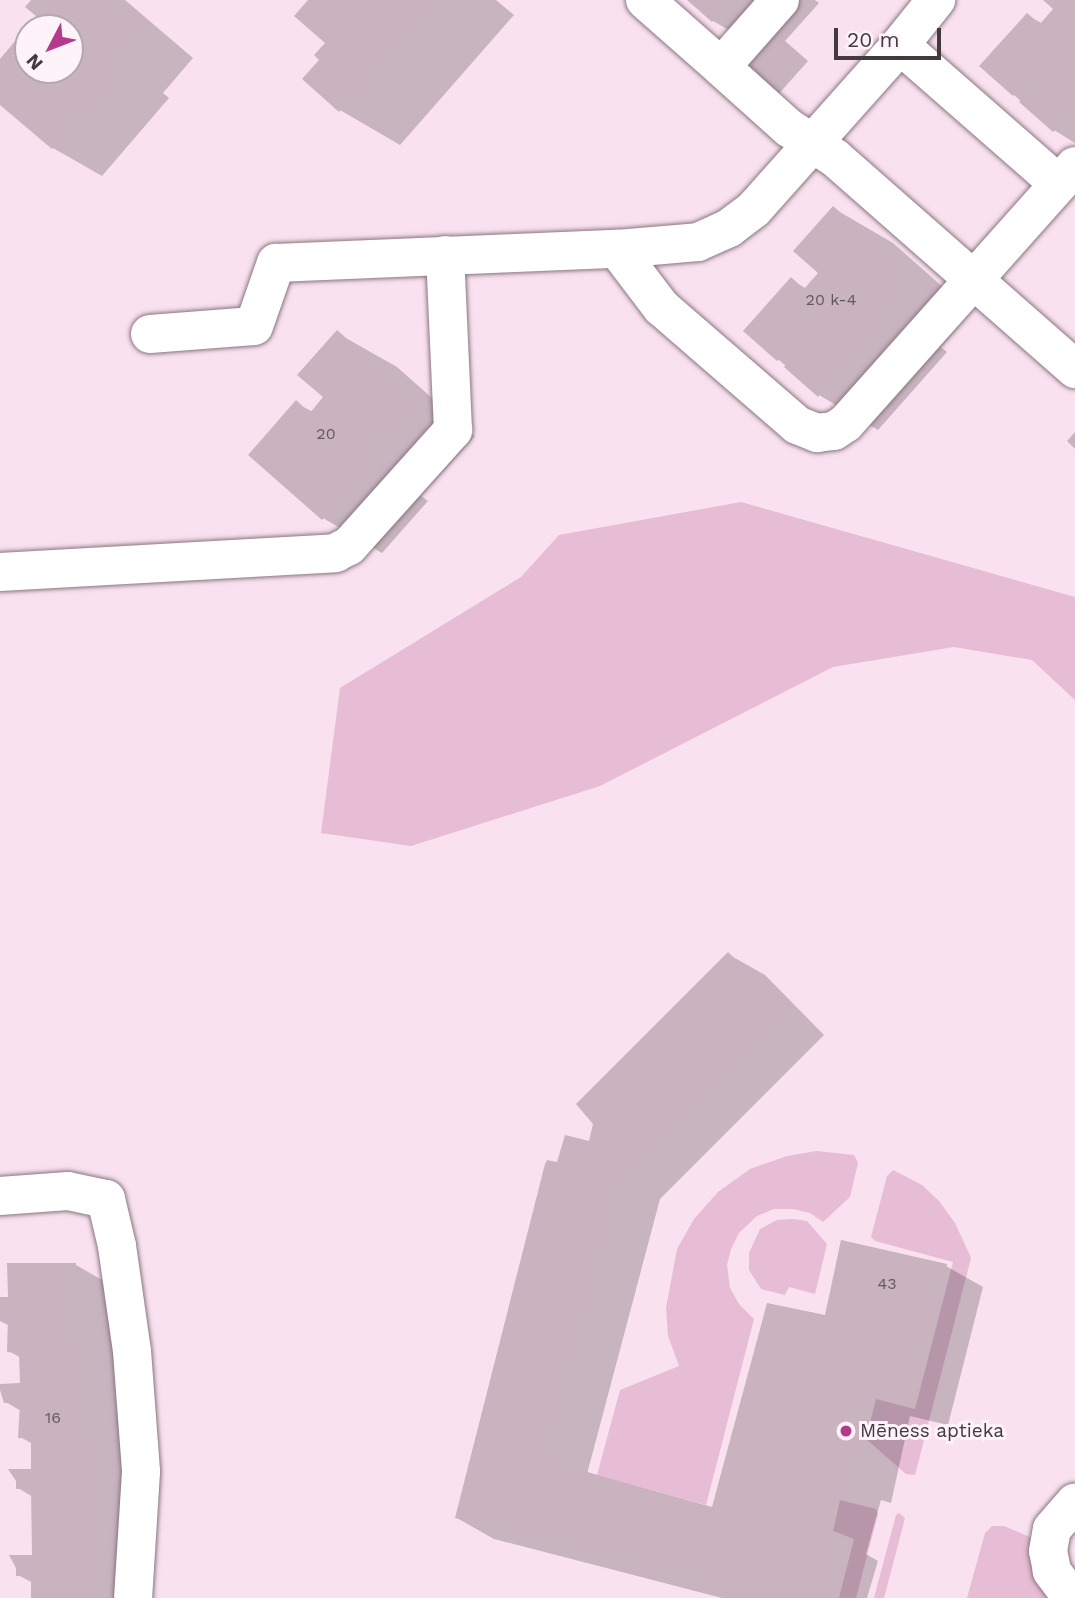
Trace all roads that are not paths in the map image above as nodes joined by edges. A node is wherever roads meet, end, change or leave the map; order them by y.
1 (645, 0) edge
2 (780, 0) edge
3 (936, 0) edge
4 (900, 45) junction
5 (721, 67) junction
6 (812, 144) junction
7 (1067, 175) edge
8 (617, 249) junction
9 (445, 255) junction
10 (972, 281) junction
11 (150, 334) dead end
12 (1075, 369) edge
13 (0, 572) edge
14 (0, 1196) edge
15 (1075, 1503) edge
16 (133, 1598) edge
17 (1072, 1598) edge

1 - 5 street
2 - 5 street
3 - 4 street
4 - 6 street
4 - 7 street
5 - 6 street
6 - 8 street
6 - 10 street
7 - 10 street
8 - 9 street
8 - 10 street
9 - 11 street
9 - 13 street
10 - 12 street
14 - 16 street
15 - 17 street

